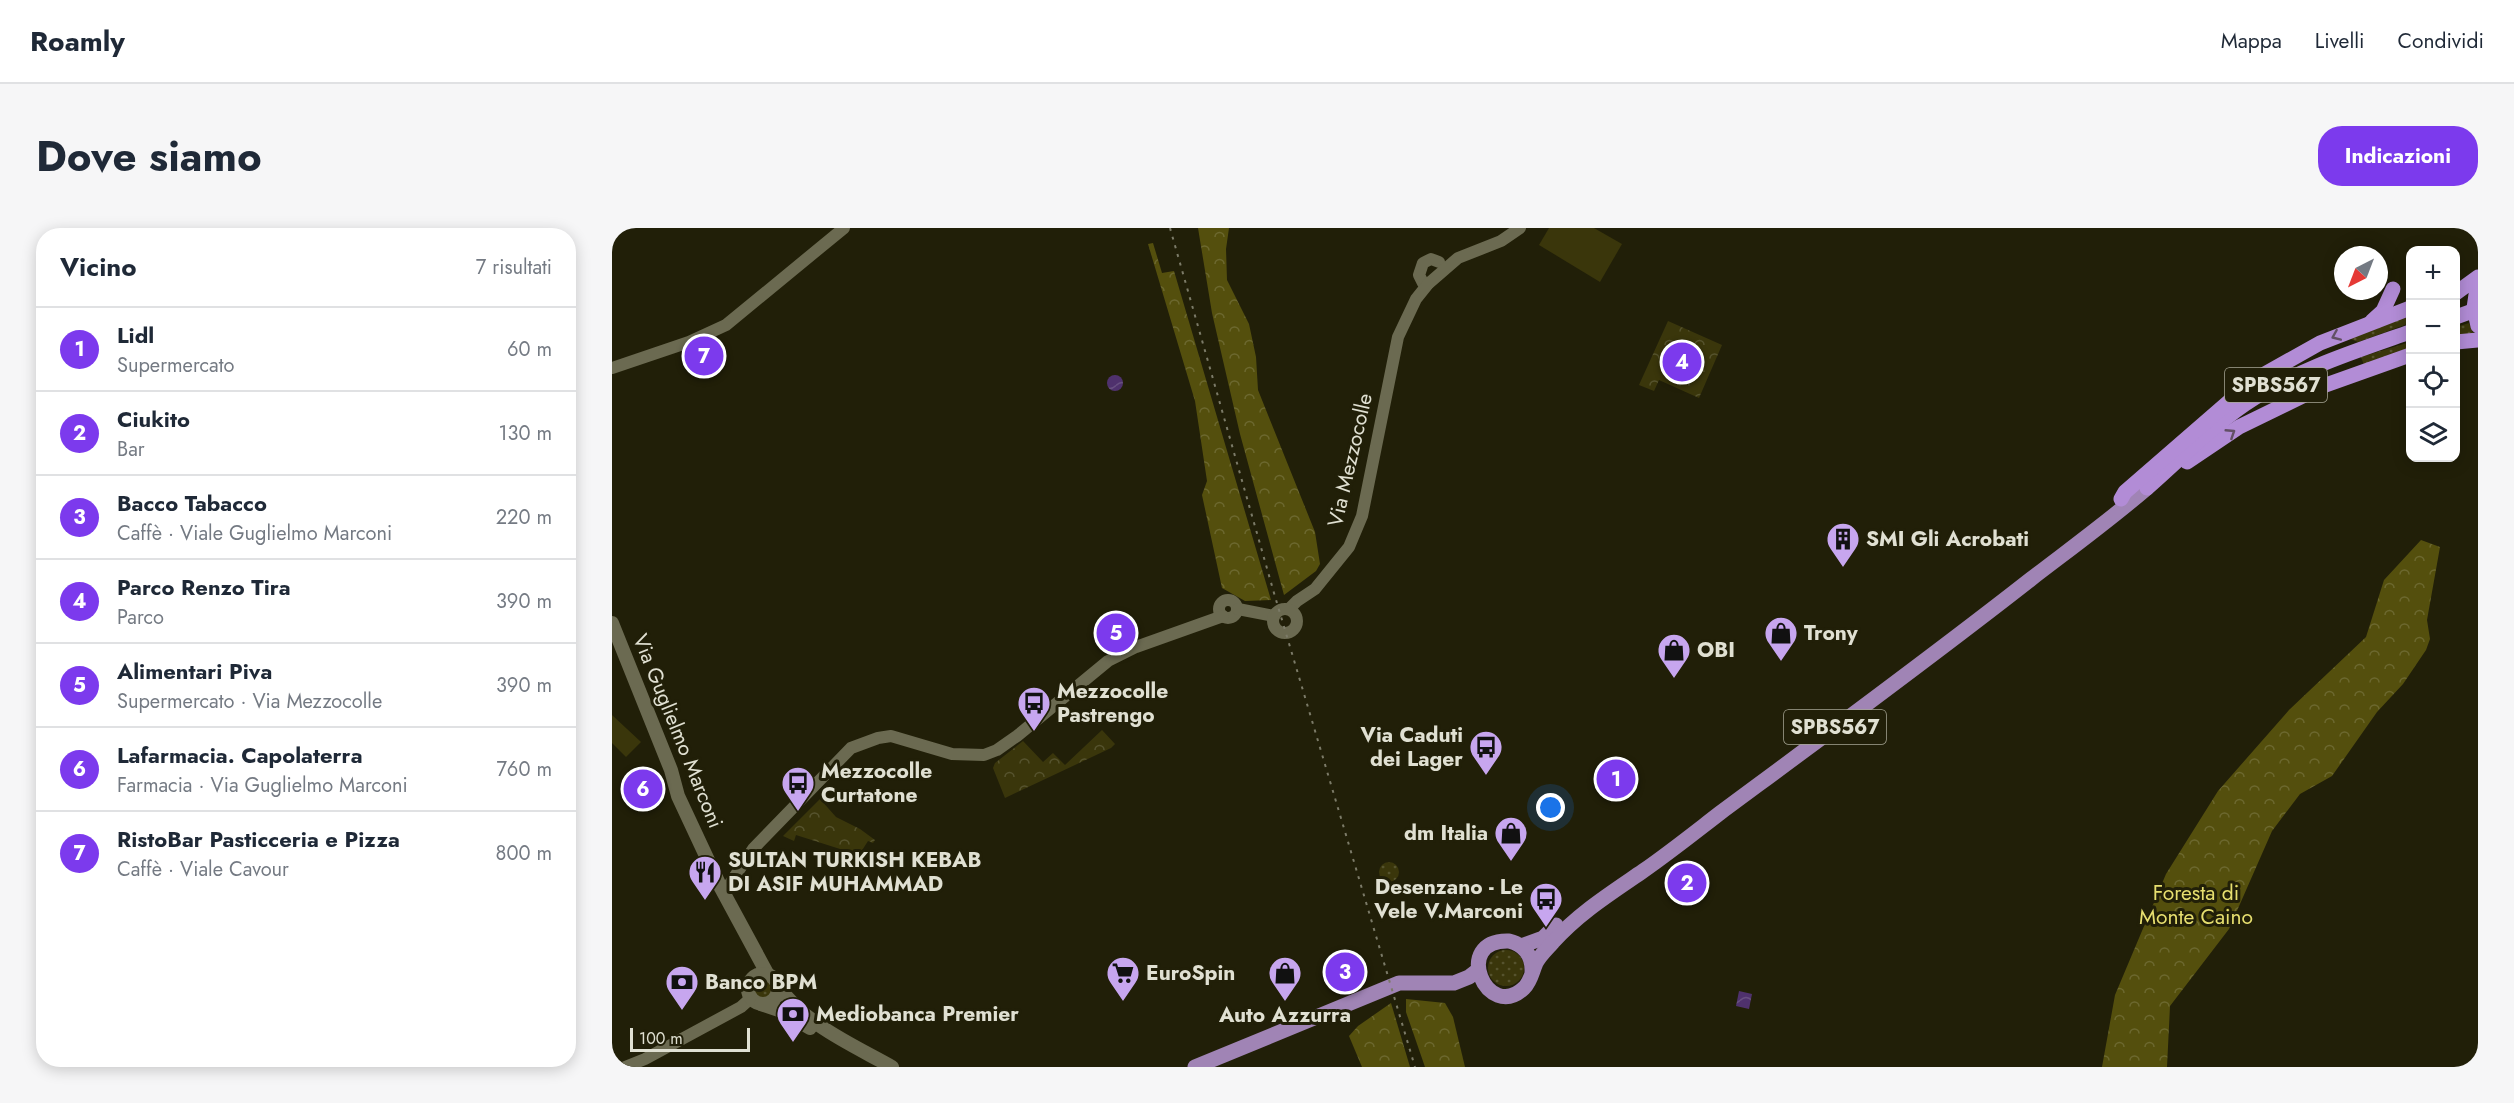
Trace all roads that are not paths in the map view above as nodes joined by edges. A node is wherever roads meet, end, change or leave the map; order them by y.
1 (844, 228) edge
2 (1520, 228) edge
3 (1440, 268) junction
4 (2478, 279) edge
5 (1424, 281) junction
6 (2460, 290) edge
7 (2406, 301) edge
8 (2406, 309) edge
9 (2478, 309) edge
10 (2460, 315) edge
11 (2372, 322) junction
12 (2478, 326) edge
13 (2406, 333) edge
14 (2478, 340) edge
15 (2460, 342) edge
16 (2406, 356) edge
17 (612, 368) edge
18 (2201, 439) junction
19 (2147, 488) junction
20 (2121, 499) junction
21 (1289, 609) junction
22 (1274, 616) junction
23 (612, 623) edge
24 (721, 888) junction
25 (1521, 946) junction
26 (754, 951) junction
27 (1478, 970) junction
28 (1532, 973) junction
29 (768, 975) junction
30 (751, 980) junction
31 (778, 986) junction
32 (1488, 989) junction
33 (756, 1001) junction
34 (625, 1067) edge
35 (881, 1067) edge
36 (892, 1067) edge
37 (1195, 1067) edge
38 (1212, 1067) edge

1 - 17 street
2 - 3 street
3 - 5 street
3 - 5 street
4 - 6 highway
4 - 12 highway
5 - 21 street, Via Mezzocolle
7 - 11 highway
8 - 11 highway
9 - 10 highway
11 -> 20 highway
13 - 18 highway, SPBS567
14 - 15 highway
19 -> 16 highway
18 - 19 highway, SPBS567
18 - 20 highway, SPBS567
19 - 28 main road, SPBS567
20 - 25 main road, SPBS567
21 - 22 street, Via Mezzocolle
21 - 22 street
22 - 24 street
23 - 24 main road, Via Guglielmo Marconi
24 - 26 main road, Via Guglielmo Marconi
25 - 27 main road
25 - 28 main road
26 - 29 main road, Via Guglielmo Marconi
26 - 30 main road
27 - 32 main road
27 - 37 main road
28 - 32 main road
29 - 30 main road
29 - 31 main road, Via Guglielmo Marconi
30 - 33 main road
31 - 33 main road
31 - 36 main road, Via Guglielmo Marconi
32 - 38 main road
33 - 34 street
33 - 35 main road

